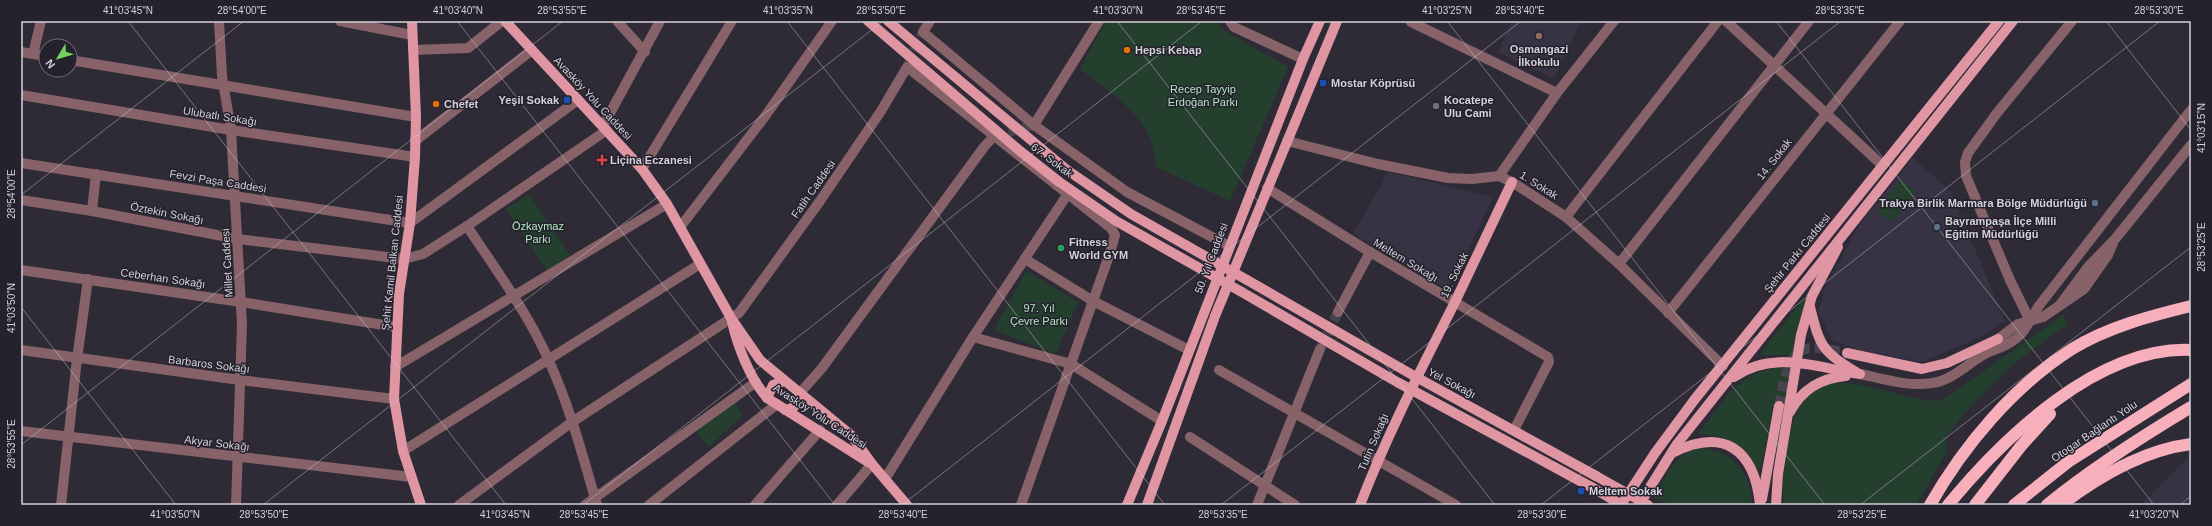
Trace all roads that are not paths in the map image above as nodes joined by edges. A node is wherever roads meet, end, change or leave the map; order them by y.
1 (41, 21) edge
2 (219, 21) edge
3 (340, 21) edge
4 (412, 21) edge
5 (503, 21) edge
6 (617, 21) edge
7 (660, 21) edge
8 (732, 21) edge
9 (832, 21) edge
10 (868, 21) edge
11 (888, 21) edge
12 (930, 21) edge
13 (1099, 21) edge
14 (1230, 21) edge
15 (1320, 21) edge
16 (1337, 21) edge
17 (1614, 21) edge
18 (1718, 21) edge
19 (1726, 21) edge
20 (1809, 21) edge
21 (1900, 21) edge
22 (1999, 21) edge
23 (2013, 21) edge
24 (2072, 21) edge
25 (1411, 22) dead end
26 (412, 34) junction
27 (413, 50) junction
28 (532, 50) junction
29 (21, 52) edge
30 (645, 52) junction
31 (33, 54) junction
32 (38, 55) edge
33 (1303, 59) junction
34 (78, 61) edge
35 (1773, 66) junction
36 (907, 67) joint
37 (225, 85) junction
38 (1557, 93) junction
39 (21, 95) edge
40 (578, 100) junction
41 (2191, 110) edge
42 (1825, 113) junction
43 (416, 117) junction
44 (1034, 125) junction
45 (605, 128) junction
46 (231, 130) junction
47 (994, 136) junction
48 (415, 141) junction
49 (1287, 141) junction
50 (2191, 145) edge
51 (415, 157) junction
52 (21, 163) edge
53 (1882, 165) junction
54 (642, 170) junction
55 (96, 174) junction
56 (1499, 176) junction
57 (1512, 182) junction
58 (1268, 188) junction
59 (1067, 195) junction
60 (236, 196) junction
61 (21, 200) edge
62 (667, 204) junction
63 (92, 211) junction
64 (1566, 217) junction
65 (410, 223) junction
66 (1852, 223) junction
67 (467, 226) junction
68 (681, 226) junction
69 (238, 239) junction
70 (1229, 246) junction
71 (1370, 252) junction
72 (404, 259) junction
73 (1025, 259) junction
74 (700, 264) junction
75 (1619, 264) junction
76 (21, 270) edge
77 (88, 279) junction
78 (1246, 280) joint
79 (514, 296) junction
80 (1093, 301) junction
81 (241, 302) junction
82 (1454, 303) junction
83 (1809, 304) junction
84 (2191, 306) edge
85 (1338, 312) tunnel mouth
86 (1668, 313) junction
87 (732, 318) junction
88 (2030, 321) junction
89 (396, 327) junction
90 (973, 337) junction
91 (1998, 339) junction
92 (1320, 349) tunnel mouth
93 (21, 350) edge
94 (1189, 350) junction
95 (2191, 350) edge
96 (1991, 351) junction
97 (1847, 353) tunnel mouth
98 (77, 359) junction
99 (549, 360) junction
100 (1796, 362) junction
101 (1071, 364) junction
102 (1723, 366) junction
103 (395, 367) junction
104 (1219, 370) dead end
105 (1860, 374) junction
106 (1416, 377) junction
107 (240, 380) junction
108 (2088, 380) junction
109 (784, 381) junction
110 (756, 382) junction
111 (2191, 384) edge
112 (1410, 389) junction
113 (1721, 389) junction
114 (800, 392) junction
115 (767, 398) junction
116 (394, 399) junction
117 (1779, 406) tunnel mouth
118 (781, 407) junction
119 (2191, 407) edge
120 (1293, 412) junction
121 (1787, 419) junction
122 (1162, 421) junction
123 (572, 422) junction
124 (820, 430) junction
125 (1514, 430) junction
126 (21, 431) edge
127 (67, 437) junction
128 (1190, 437) dead end
129 (2191, 444) edge
130 (403, 451) junction
131 (1670, 454) junction
132 (237, 458) junction
133 (1377, 460) junction
134 (872, 464) junction
135 (411, 477) junction
136 (885, 479) junction
137 (1263, 486) junction
138 (596, 501) edge
139 (61, 505) edge
140 (236, 505) edge
141 (421, 505) edge
142 (459, 505) edge
143 (585, 505) edge
144 (649, 505) edge
145 (755, 505) edge
146 (837, 505) edge
147 (907, 505) edge
148 (1021, 505) edge
149 (1127, 505) edge
150 (1147, 505) edge
151 (1256, 505) edge
152 (1295, 505) edge
153 (1360, 505) edge
154 (1456, 505) edge
155 (1622, 505) edge
156 (1639, 505) edge
157 (1648, 505) edge
158 (1760, 505) edge
159 (1776, 505) edge
160 (1930, 505) edge
161 (1948, 505) edge
162 (1975, 505) edge
163 (2014, 505) edge
164 (2047, 505) edge
165 (2062, 505) edge

1 - 31 street
2 - 37 street, Millet Caddesi
3 - 26 street
4 - 26 main road, Şehit Kamil Balkan Caddesi
5 - 27 street
5 - 28 main road, Avasköy Yolu Caddesi
6 - 30 street
7 - 30 street
8 - 54 street
9 - 68 street
10 - 112 main road, 67. Sokak, bridge
11 - 78 main road, 67. Sokak, bridge
12 - 44 street, 67. Sokak
13 - 44 street
14 - 33 street
15 - 33 main road, 50. Yıl Caddesi
16 - 49 main road
17 - 38 street
18 - 64 street
19 - 35 street
20 - 35 street
21 - 42 street, 14. Sokak
22 - 53 main road, Şehir Parkı Caddesi
23 - 66 main road
24 - 88 street
25 - 38 street
26 - 27 main road, Şehit Kamil Balkan Caddesi
27 - 43 main road, Şehit Kamil Balkan Caddesi
28 - 40 main road, Avasköy Yolu Caddesi
28 - 48 street
29 - 31 street
30 - 45 street
31 - 32 street
33 - 70 main road, 50. Yıl Caddesi
34 - 37 street
35 - 42 street
35 - 75 street
36 - 47 street, 67. Sokak
36 - 87 street, Fatih Caddesi
37 - 43 street
37 - 46 street, Millet Caddesi
38 - 56 street
39 - 46 street, Ulubatlı Sokağı
40 - 45 main road, Avasköy Yolu Caddesi
40 - 65 street
41 - 88 street
42 - 53 street
42 - 86 street, 14. Sokak
43 - 48 main road, Şehit Kamil Balkan Caddesi
44 - 70 street, 67. Sokak
45 - 54 main road, Avasköy Yolu Caddesi
45 - 67 street
46 - 51 street, Ulubatlı Sokağı
46 - 60 street, Millet Caddesi
47 - 59 street, 67. Sokak
47 - 114 street
48 - 51 main road, Şehit Kamil Balkan Caddesi
49 - 56 street
49 - 58 main road
50 - 88 street
51 - 65 main road, Şehit Kamil Balkan Caddesi
52 - 55 street, Fevzi Paşa Caddesi
53 - 102 main road, Şehir Parkı Caddesi
54 - 62 main road, Avasköy Yolu Caddesi
55 - 60 street, Fevzi Paşa Caddesi
55 - 63 street
56 - 57 street, 1. Sokak
57 - 64 street, 1. Sokak
57 - 82 main road, 19. Sokak
58 - 71 street, Meltem Sokağı
58 - 150 main road
59 - 73 street
59 - 80 street, 67. Sokak
60 - 65 street, Fevzi Paşa Caddesi
60 - 69 street, Millet Caddesi
61 - 63 street, Öztekin Sokağı
62 - 68 main road, Avasköy Yolu Caddesi
62 - 79 street
63 - 69 street, Öztekin Sokağı
64 - 75 street, 1. Sokak
65 - 72 main road, Şehit Kamil Balkan Caddesi
66 - 83 main road
66 - 113 main road
67 - 72 street
67 - 79 street
68 - 74 main road, Avasköy Yolu Caddesi
69 - 72 street, Öztekin Sokağı
69 - 81 street, Millet Caddesi
70 - 94 main road, 50. Yıl Caddesi
71 - 82 street, Meltem Sokağı
71 - 85 street
72 - 89 main road, Şehit Kamil Balkan Caddesi
73 - 80 street
73 - 90 street
74 - 87 main road, Avasköy Yolu Caddesi
74 - 99 street
75 - 86 street, 1. Sokak
76 - 77 street, Ceberhan Sokağı
77 - 81 street, Ceberhan Sokağı
77 - 98 street
78 - 106 main road, Yel Sokağı
79 - 99 street
79 - 103 street
80 - 94 street
80 - 101 street
81 - 89 street, Ceberhan Sokağı
81 - 107 street, Millet Caddesi
82 - 106 main road, 19. Sokak
82 - 125 street, Meltem Sokağı
83 - 100 main road
83 - 105 main road
84 - 160 highway
86 - 102 street, 1. Sokak
87 - 109 main road, Avasköy Yolu Caddesi
87 - 110 main road, Avasköy Yolu Caddesi
87 - 123 street, Fatih Caddesi
88 - 91 street
88 - 96 street
89 - 103 main road, Şehit Kamil Balkan Caddesi
90 - 101 street
90 - 136 street
91 - 96 street
91 - 97 main road
92 - 120 street
93 - 98 street, Barbaros Sokağı
94 - 122 main road, 50. Yıl Caddesi
95 - 108 highway
96 - 105 street
98 - 107 street, Barbaros Sokağı
98 - 127 street
99 - 123 street
99 - 130 street
100 - 105 main road
100 - 113 main road
100 - 121 main road
101 - 122 street
101 - 148 street
102 - 155 main road, Şehir Parkı Caddesi
103 - 116 main road, Şehit Kamil Balkan Caddesi
104 - 120 street
105 - 121 main road
106 - 112 main road, 19. Sokak
106 - 125 main road, Yel Sokağı
107 - 116 street, Barbaros Sokağı
107 - 132 street, Millet Caddesi
108 - 161 highway
108 - 162 highway
109 - 114 main road, Avasköy Yolu Caddesi
109 - 115 main road
110 - 115 main road, Avasköy Yolu Caddesi
110 - 138 street
111 - 163 highway, Otogar Bağlantı Yolu
112 - 133 main road, Tutin Sokağı
112 - 155 main road, bridge
113 - 131 main road
114 - 118 main road
114 - 134 main road, Avasköy Yolu Caddesi
115 - 118 main road, Avasköy Yolu Caddesi
116 - 130 main road, Şehit Kamil Balkan Caddesi
117 - 158 main road
118 - 124 main road, Avasköy Yolu Caddesi
118 - 144 street
119 - 164 highway
120 - 133 street
120 - 137 street
121 - 159 main road
122 - 149 main road, 50. Yıl Caddesi
123 - 138 street
123 - 142 street, Fatih Caddesi
124 - 134 main road, Avasköy Yolu Caddesi
124 - 145 street
125 - 157 main road, Yel Sokağı, bridge
126 - 127 street, Akyar Sokağı
127 - 132 street, Akyar Sokağı
127 - 139 street
128 - 137 street
129 - 165 highway
130 - 135 main road, Şehit Kamil Balkan Caddesi
131 - 156 main road
131 - 158 main road
132 - 135 street, Akyar Sokağı
132 - 140 street, Millet Caddesi
133 - 153 main road, Tutin Sokağı
133 - 154 street
134 - 136 main road, Avasköy Yolu Caddesi
134 - 146 street
135 - 141 main road, Şehit Kamil Balkan Caddesi
136 - 147 main road, Avasköy Yolu Caddesi
137 - 151 street
137 - 152 street
138 - 143 street

